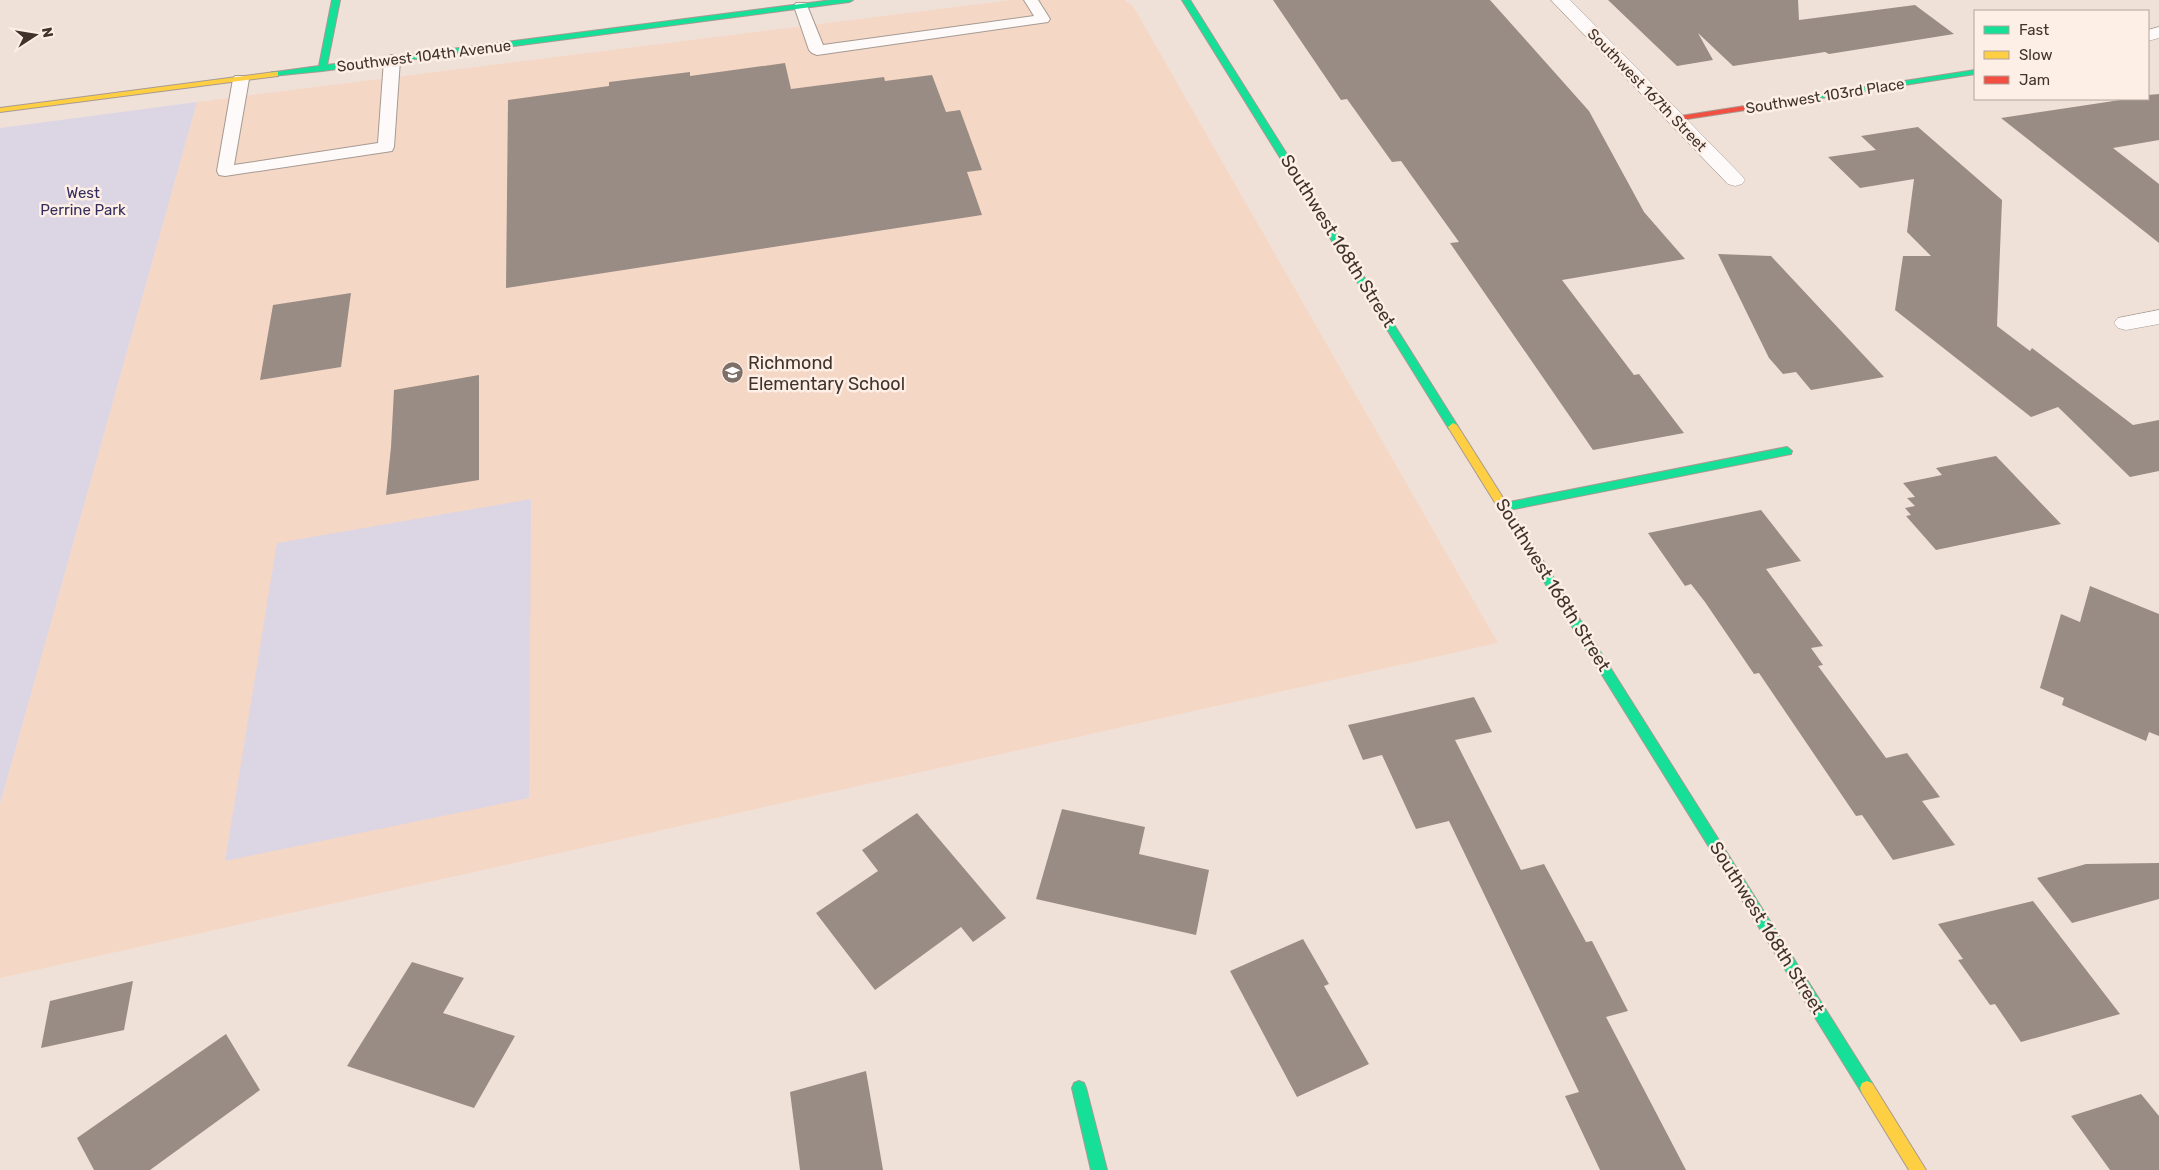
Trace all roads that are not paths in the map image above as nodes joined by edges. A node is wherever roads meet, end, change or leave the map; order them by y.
1 (336, 0) edge
2 (849, 0) edge
3 (1032, 0) edge
4 (1186, 0) edge
5 (1560, 0) edge
6 (801, 6) junction
7 (392, 60) junction
8 (322, 69) junction
9 (1974, 72) edge
10 (241, 80) junction
11 (0, 110) edge
12 (1674, 119) junction
13 (1735, 180) dead end
14 (2159, 317) edge
15 (2126, 323) dead end
16 (1787, 450) dead end
17 (1504, 507) junction
18 (1079, 1088) dead end
19 (1099, 1170) edge
20 (1918, 1170) edge

1 - 8 street
2 - 6 street, Southwest 104th Avenue
3 - 6 lane
4 - 17 street, Southwest 168th Street
5 - 12 street, Southwest 167th Street
6 - 7 street, Southwest 104th Avenue
7 - 8 street, Southwest 104th Avenue
7 - 10 lane
8 - 10 street, Southwest 104th Avenue
9 - 12 street, Southwest 103rd Place
10 - 11 street, Southwest 104th Avenue
12 - 13 street, Southwest 167th Street
14 - 15 street
16 - 17 street
17 - 20 street, Southwest 168th Street
18 - 19 street

